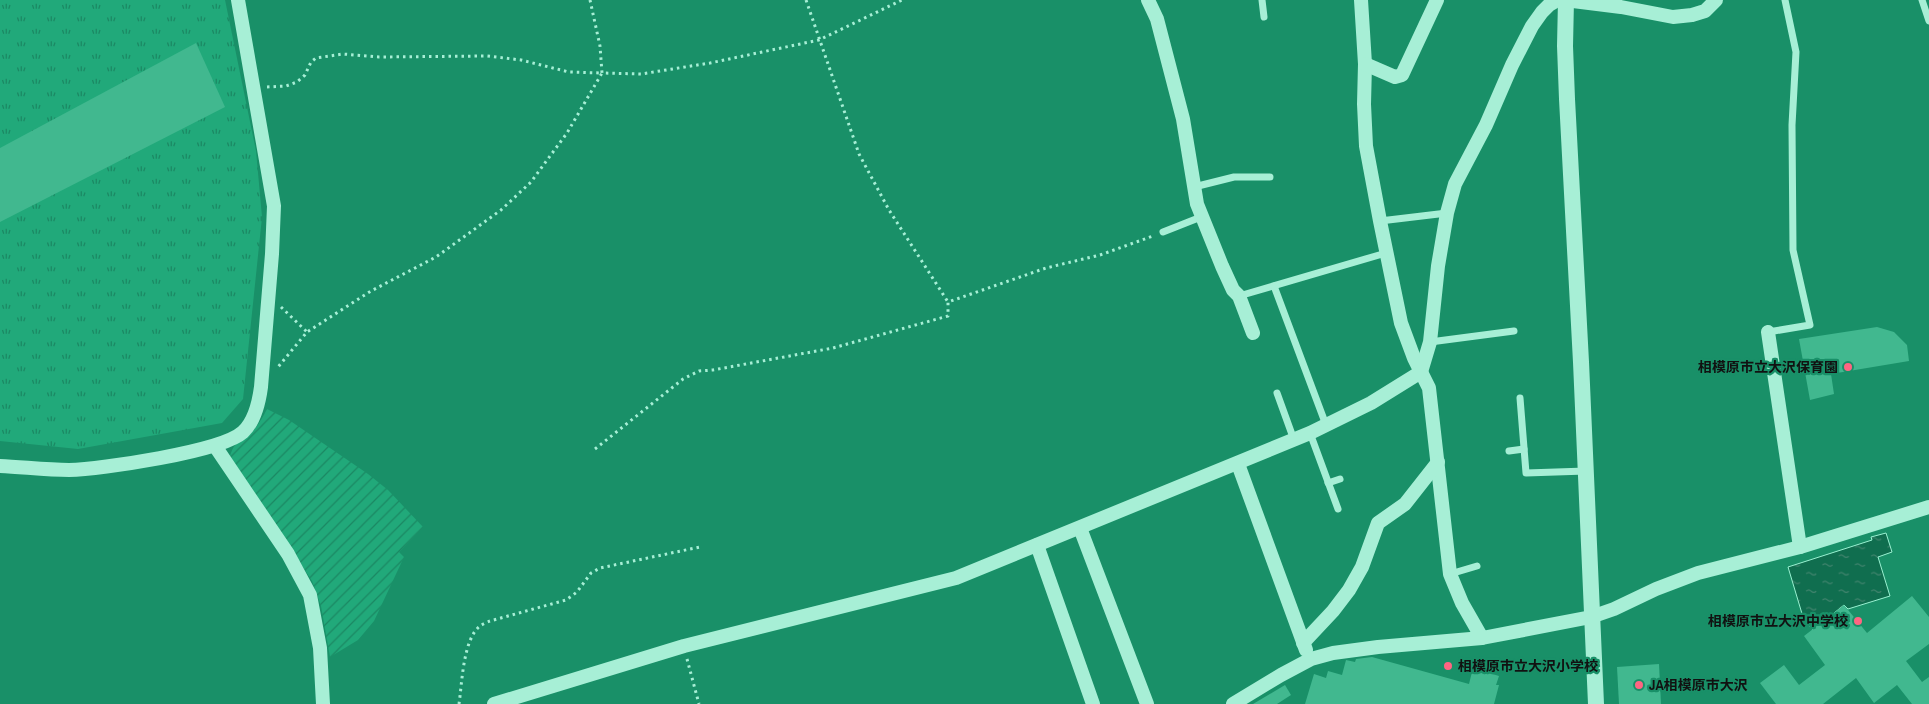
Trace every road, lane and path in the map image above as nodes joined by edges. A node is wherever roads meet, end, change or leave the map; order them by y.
1 (238, 0) edge
2 (590, 0) edge
3 (806, 0) edge
4 (902, 0) edge
5 (1148, 0) edge
6 (1262, 0) edge
7 (1361, 0) edge
8 (1437, 0) edge
9 (1565, 0) edge
10 (1716, 0) edge
11 (1785, 0) edge
12 (1922, 0) edge
13 (1264, 17) dead end
14 (1929, 21) edge
15 (819, 40) junction
16 (1365, 64) junction
17 (602, 73) junction
18 (286, 86) dead end
19 (1270, 177) dead end
20 (1194, 187) junction
21 (1447, 213) junction
22 (1201, 217) junction
23 (1380, 220) junction
24 (1163, 232) joint
25 (1386, 253) junction
26 (1274, 286) junction
27 (268, 294) junction
28 (1239, 296) junction
29 (948, 302) junction
30 (1514, 331) dead end
31 (307, 332) junction
32 (1768, 332) joint
33 (1253, 333) dead end
34 (1430, 342) junction
35 (1421, 372) junction
36 (261, 387) junction
37 (1277, 393) dead end
38 (1520, 398) dead end
39 (1326, 425) junction
40 (1310, 433) junction
41 (1294, 440) junction
42 (215, 446) junction
43 (595, 448) dead end
44 (1524, 449) junction
45 (1509, 451) dead end
46 (1438, 462) junction
47 (1238, 464) junction
48 (0, 466) edge
49 (1586, 471) junction
50 (1340, 479) dead end
51 (1328, 483) junction
52 (1929, 507) edge
53 (1338, 508) dead end
54 (1080, 528) junction
55 (1037, 545) junction
56 (700, 547) dead end
57 (1800, 547) junction
58 (1477, 566) dead end
59 (1450, 574) junction
60 (1591, 617) junction
61 (1482, 638) junction
62 (1303, 643) junction
63 (684, 646) junction
64 (1311, 660) junction
65 (323, 704) edge
66 (459, 704) edge
67 (494, 704) edge
68 (699, 704) edge
69 (1093, 704) edge
70 (1147, 704) edge
71 (1233, 704) edge
72 (1596, 704) edge

1 - 27 street
2 - 17 path
3 - 15 path
4 - 15 path
5 - 20 street
6 - 13 lane
7 - 16 street
8 - 16 street
9 - 10 street
9 - 21 street
9 - 49 street
11 - 32 lane
12 - 14 lane
15 - 17 path
15 - 29 path
16 - 23 street
17 - 18 path
17 - 31 path
19 - 20 lane
20 - 22 street
21 - 23 lane
21 - 34 street
22 - 24 lane
22 - 28 street
23 - 25 street
24 - 29 path
25 - 26 lane
25 - 35 street
26 - 28 lane
26 - 39 lane
27 - 31 path
27 - 36 street
28 - 33 street
29 - 43 path
30 - 34 lane
31 - 36 path
32 - 57 street
34 - 35 street
35 - 39 street
35 - 46 street
36 - 42 street
37 - 41 lane
38 - 44 lane
39 - 40 street
40 - 41 street
40 - 51 lane
41 - 47 street
42 - 48 street
42 - 65 street
44 - 45 lane
44 - 49 lane
46 - 59 street
46 - 62 street
47 - 54 street
47 - 62 street
49 - 60 street
50 - 51 lane
51 - 53 lane
52 - 57 street
54 - 55 street
54 - 70 street
55 - 63 street
55 - 69 street
56 - 66 path
57 - 60 street
58 - 59 lane
59 - 61 street
60 - 61 street
60 - 72 street
61 - 64 street
62 - 64 street
63 - 67 street
63 - 68 path
64 - 71 street

